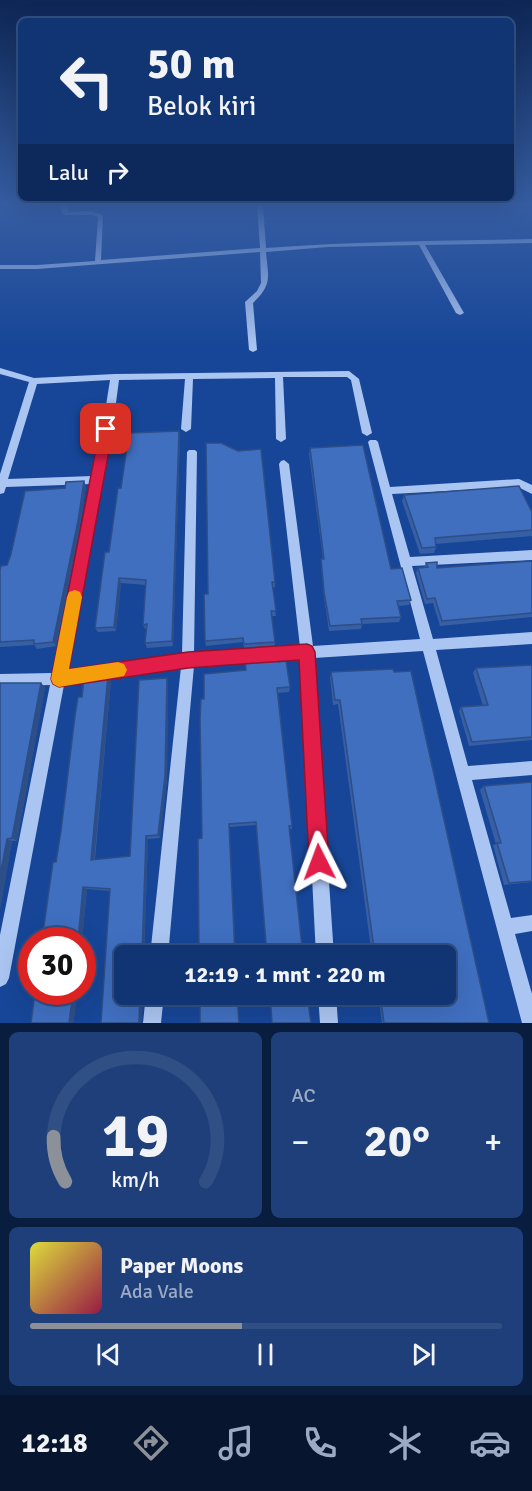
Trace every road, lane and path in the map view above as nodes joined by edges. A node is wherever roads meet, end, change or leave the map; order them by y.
1 (99, 252) edge
2 (229, 252) edge
3 (264, 252) edge
4 (426, 252) edge
5 (98, 262) junction
6 (0, 267) edge
7 (460, 313) dead end
8 (253, 350) dead end
9 (0, 371) edge
10 (279, 374) junction
11 (115, 377) junction
12 (189, 378) junction
13 (34, 381) junction
14 (186, 429) dead end
15 (281, 440) dead end
16 (192, 452) dead end
17 (284, 464) dead end
18 (97, 480) junction
19 (1, 487) edge
20 (532, 490) edge
21 (386, 491) junction
22 (532, 555) edge
23 (405, 562) junction
24 (532, 638) edge
25 (428, 644) junction
26 (307, 652) junction
27 (188, 660) junction
28 (59, 679) junction
29 (0, 680) edge
30 (532, 768) edge
31 (463, 774) junction
32 (532, 923) edge
33 (504, 927) junction
34 (160, 945) edge
35 (324, 945) edge
36 (0, 978) edge
37 (154, 1005) edge
38 (328, 1005) edge
39 (152, 1023) edge
40 (329, 1023) edge
41 (531, 1023) edge

1 - 5 street
2 - 5 street
3 - 8 street
4 - 7 street
5 - 6 street
9 - 13 street
10 - 12 street
10 - 15 street
10 - 21 street
11 - 12 street
11 - 13 street
11 - 18 street
12 - 14 street
13 - 19 street
16 - 27 street
17 - 26 street
18 - 19 street
18 - 28 street
20 - 21 street
21 - 23 street
22 - 23 street
23 - 25 street
24 - 25 street
25 - 26 street
25 - 31 street
26 - 27 street
26 - 35 street
27 - 28 street
27 - 34 street
28 - 29 street
28 - 36 street
30 - 31 street
31 - 33 street
32 - 33 street
33 - 41 street
37 - 39 street
38 - 40 street

